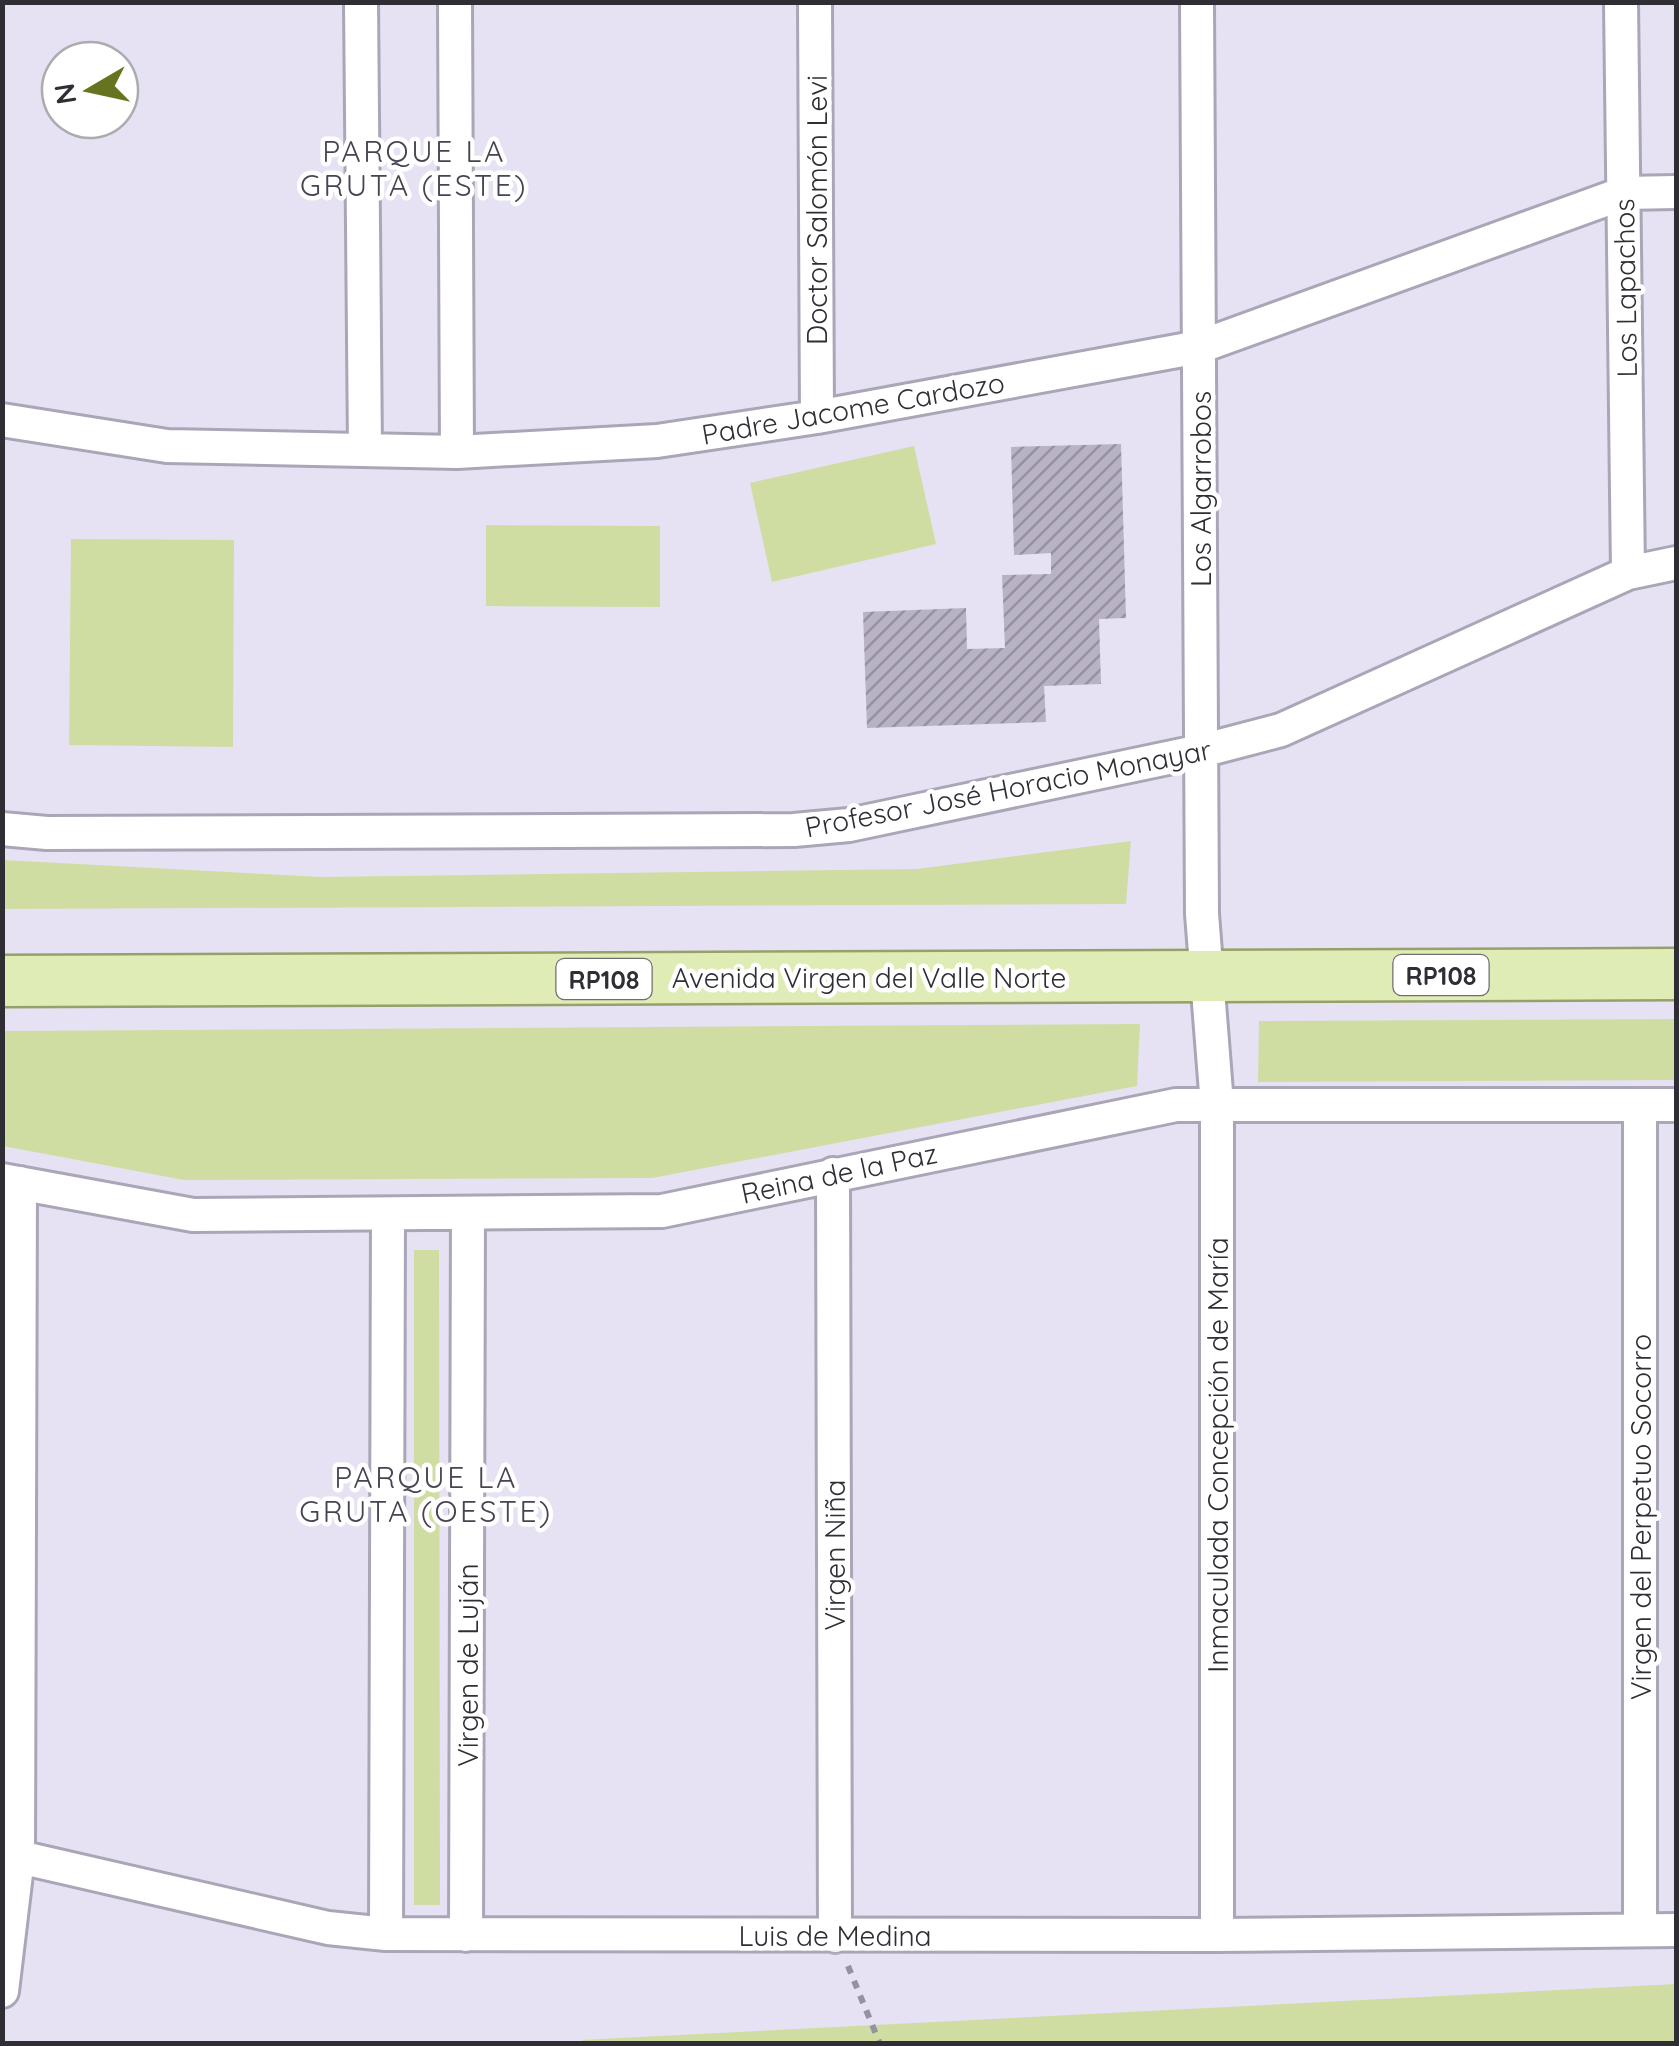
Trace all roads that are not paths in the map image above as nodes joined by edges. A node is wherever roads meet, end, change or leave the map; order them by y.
1 (361, 2) edge
2 (454, 2) edge
3 (815, 2) edge
4 (1197, 2) edge
5 (1622, 2) edge
6 (1624, 192) junction
7 (1676, 192) edge
8 (1199, 347) junction
9 (817, 416) junction
10 (2, 420) edge
11 (364, 450) junction
12 (457, 452) junction
13 (1676, 563) edge
14 (1628, 573) junction
15 (1201, 751) junction
16 (2, 830) edge
17 (1676, 974) edge
18 (1205, 976) junction
19 (2, 982) edge
20 (1218, 1105) junction
21 (1640, 1105) junction
22 (1676, 1105) edge
23 (833, 1174) junction
24 (11, 1181) edge
25 (468, 1214) junction
26 (388, 1215) junction
27 (10, 1855) edge
28 (1640, 1930) junction
29 (1676, 1930) edge
30 (386, 1934) junction
31 (466, 1934) junction
32 (1217, 1935) junction
33 (835, 1936) junction
34 (2, 1991) edge

1 - 11 street
2 - 12 street
3 - 9 street, Doctor Salomón Levi
4 - 8 street, Los Algarrobos
5 - 6 street, Los Lapachos
6 - 7 street, Padre Jacome Cardozo
6 - 8 street, Padre Jacome Cardozo
6 - 14 street, Los Lapachos
8 - 9 street, Padre Jacome Cardozo
8 - 15 street, Los Algarrobos
9 - 12 street, Padre Jacome Cardozo
10 - 11 street, Padre Jacome Cardozo
11 - 12 street, Padre Jacome Cardozo
13 - 14 street, Profesor José Horacio Monayar
14 - 15 street, Profesor José Horacio Monayar
15 - 16 street, Profesor José Horacio Monayar
15 - 18 street, Los Algarrobos
17 - 18 main road, Avenida Virgen del Valle Norte / RP108
18 - 19 main road, Avenida Virgen del Valle Norte / RP108
18 - 20 street, Inmaculada Concepción de María
20 - 21 street, Reina de la Paz
20 - 23 street, Reina de la Paz
20 - 32 street, Inmaculada Concepción de María
21 - 22 street, Reina de la Paz
21 - 28 street, Virgen del Perpetuo Socorro
23 - 25 street, Reina de la Paz
23 - 33 street, Virgen Niña
24 - 26 street, Reina de la Paz
24 - 27 street
25 - 26 street, Reina de la Paz
25 - 31 street, Virgen de Luján
26 - 30 street
27 - 30 street, Luis de Medina
27 - 34 street
28 - 29 street, Luis de Medina
28 - 32 street, Luis de Medina
30 - 31 street, Luis de Medina
31 - 33 street, Luis de Medina
32 - 33 street, Luis de Medina

